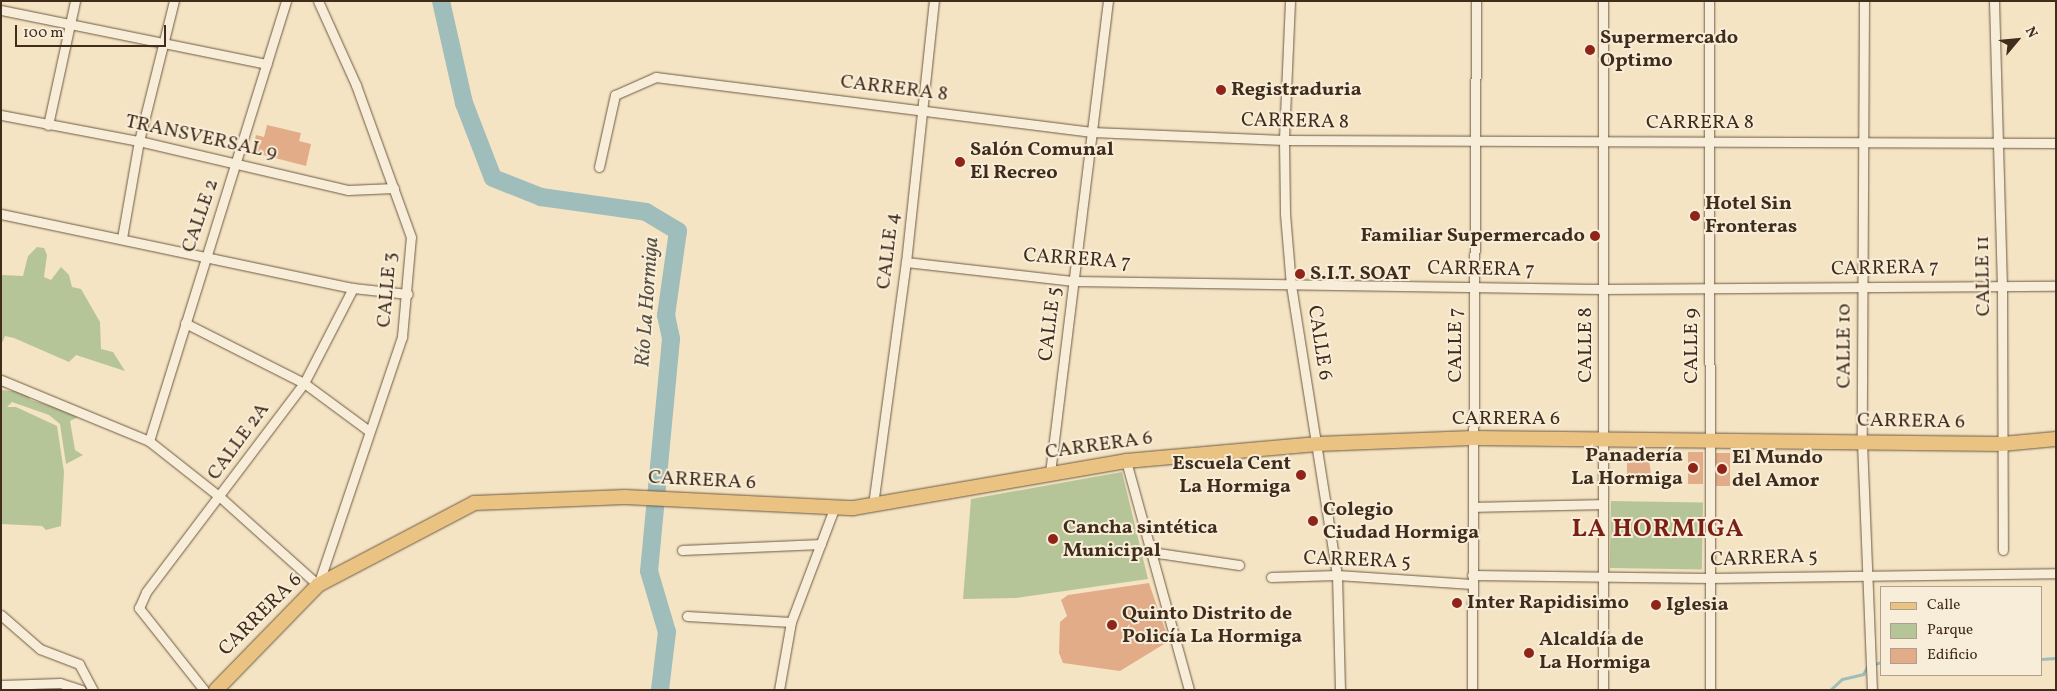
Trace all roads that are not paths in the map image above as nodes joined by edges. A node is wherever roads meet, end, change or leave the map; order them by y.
1 (75, 1) edge
2 (174, 1) edge
3 (286, 1) edge
4 (318, 1) edge
5 (934, 1) edge
6 (1108, 1) edge
7 (1290, 1) edge
8 (1476, 1) edge
9 (1603, 1) edge
10 (1709, 1) edge
11 (1864, 1) edge
12 (1994, 1) edge
13 (1, 10) edge
14 (70, 26) junction
15 (165, 43) junction
16 (268, 64) junction
17 (922, 111) junction
18 (1, 115) edge
19 (48, 125) junction
20 (1092, 132) junction
21 (1284, 140) junction
22 (1709, 140) junction
23 (139, 141) junction
24 (1603, 141) junction
25 (1475, 142) junction
26 (1863, 142) junction
27 (1998, 143) junction
28 (2056, 143) edge
29 (237, 163) junction
30 (600, 168) dead end
31 (394, 188) junction
32 (1, 214) edge
33 (122, 238) junction
34 (205, 257) junction
35 (906, 262) junction
36 (1074, 281) junction
37 (1292, 285) junction
38 (2002, 285) junction
39 (1863, 286) junction
40 (2056, 286) edge
41 (353, 288) junction
42 (1474, 288) junction
43 (1603, 289) junction
44 (1709, 289) junction
45 (408, 294) junction
46 (185, 323) junction
47 (1, 380) edge
48 (304, 383) junction
49 (369, 431) junction
50 (1473, 438) junction
51 (1603, 439) junction
52 (2056, 439) edge
53 (1710, 440) junction
54 (149, 441) junction
55 (1862, 442) junction
56 (1318, 444) junction
57 (2002, 444) junction
58 (1126, 461) junction
59 (1050, 473) junction
60 (220, 497) junction
61 (1603, 504) junction
62 (873, 505) junction
63 (1473, 507) junction
64 (834, 509) junction
65 (821, 544) junction
66 (682, 550) dead end
67 (2003, 550) dead end
68 (1151, 552) junction
69 (1239, 565) dead end
70 (2056, 573) edge
71 (1866, 574) junction
72 (1337, 575) junction
73 (1271, 577) dead end
74 (1603, 577) junction
75 (1710, 578) junction
76 (1472, 579) junction
77 (318, 586) junction
78 (1, 615) edge
79 (687, 616) dead end
80 (791, 622) junction
81 (1, 685) edge
82 (81, 690) edge
83 (93, 690) edge
84 (204, 690) edge
85 (216, 690) edge
86 (779, 690) edge
87 (1189, 690) edge
88 (1340, 690) edge
89 (1472, 690) edge
90 (1603, 690) edge
91 (1710, 690) edge
92 (1872, 690) edge

1 - 14 street
2 - 15 street
3 - 16 street, CALLE 2
4 - 31 street, CALLE 3
5 - 17 street, CALLE 4
6 - 20 street, CALLE 5
7 - 21 street, CALLE 6
8 - 25 street, CALLE 7
9 - 24 street, CALLE 8
10 - 22 street, CALLE 9
11 - 26 street, CALLE 10
12 - 27 street, CALLE 11
13 - 14 street
14 - 15 street
14 - 19 street
15 - 16 street
15 - 23 street
16 - 29 street, CALLE 2
17 - 20 street, CARRERA 8
17 - 30 street, CARRERA 8
17 - 35 street, CALLE 4
18 - 19 street, TRANSVERSAL 9
19 - 23 street, TRANSVERSAL 9
20 - 21 street, CARRERA 8
20 - 36 street, CALLE 5
21 - 25 street, CARRERA 8
21 - 37 street, CALLE 6
22 - 24 street, CARRERA 8
22 - 26 street, CARRERA 8
22 - 44 street, CALLE 9
23 - 29 street, TRANSVERSAL 9
23 - 33 street
24 - 25 street, CARRERA 8
24 - 43 street, CALLE 8
25 - 42 street, CALLE 7
26 - 27 street, CARRERA 8
26 - 39 street, CALLE 10
27 - 28 street, CARRERA 8
27 - 38 street, CALLE 11
29 - 31 street, TRANSVERSAL 9
29 - 34 street, CALLE 2
31 - 45 street, CALLE 3
32 - 33 street
33 - 34 street
34 - 41 street
34 - 46 street, CALLE 2
35 - 36 street, CARRERA 7
35 - 62 street, CALLE 4
36 - 37 street, CARRERA 7
36 - 59 street, CALLE 5
37 - 42 street, CARRERA 7
37 - 56 street, CALLE 6
38 - 39 street, CARRERA 7
38 - 40 street, CARRERA 7
38 - 57 street, CALLE 11
39 - 44 street, CARRERA 7
39 - 55 street, CALLE 10
41 - 45 street
41 - 48 street, CALLE 2A
42 - 43 street, CARRERA 7
42 - 50 street, CALLE 7
43 - 44 street, CARRERA 7
43 - 51 street, CALLE 8
44 - 53 street, CALLE 9
45 - 49 street, CALLE 3
46 - 48 street
46 - 54 street, CALLE 2
47 - 54 street
48 - 49 street
48 - 60 street, CALLE 2A
49 - 77 street, CALLE 3
50 - 51 main road, CARRERA 6
50 - 56 main road, CARRERA 6
50 - 63 street, CALLE 7
51 - 53 main road, CARRERA 6
51 - 61 street, CALLE 8
52 - 57 main road, CARRERA 6
53 - 55 main road, CARRERA 6
53 - 75 street, CALLE 9
54 - 60 street
55 - 57 main road, CARRERA 6
55 - 71 street, CALLE 10
56 - 58 main road, CARRERA 6
56 - 72 street, CALLE 6
57 - 67 street, CALLE 11
58 - 59 main road, CARRERA 6
58 - 68 street
59 - 62 main road, CARRERA 6
60 - 77 street
60 - 84 street, CALLE 2A
61 - 63 street
61 - 74 street, CALLE 8
62 - 64 main road, CARRERA 6
63 - 76 street, CALLE 7
64 - 65 street
64 - 77 main road, CARRERA 6
65 - 66 street
65 - 80 street
68 - 69 street
68 - 87 street
70 - 71 street, CARRERA 5
71 - 75 street, CARRERA 5
71 - 92 street, CALLE 10
72 - 73 street, CARRERA 5
72 - 76 street, CARRERA 5
72 - 88 street, CALLE 6
74 - 75 street, CARRERA 5
74 - 76 street, CARRERA 5
74 - 90 street, CALLE 8
75 - 91 street, CALLE 9
76 - 89 street, CALLE 7
77 - 85 main road, CARRERA 6
78 - 83 street
79 - 80 street
80 - 86 street
81 - 82 street

